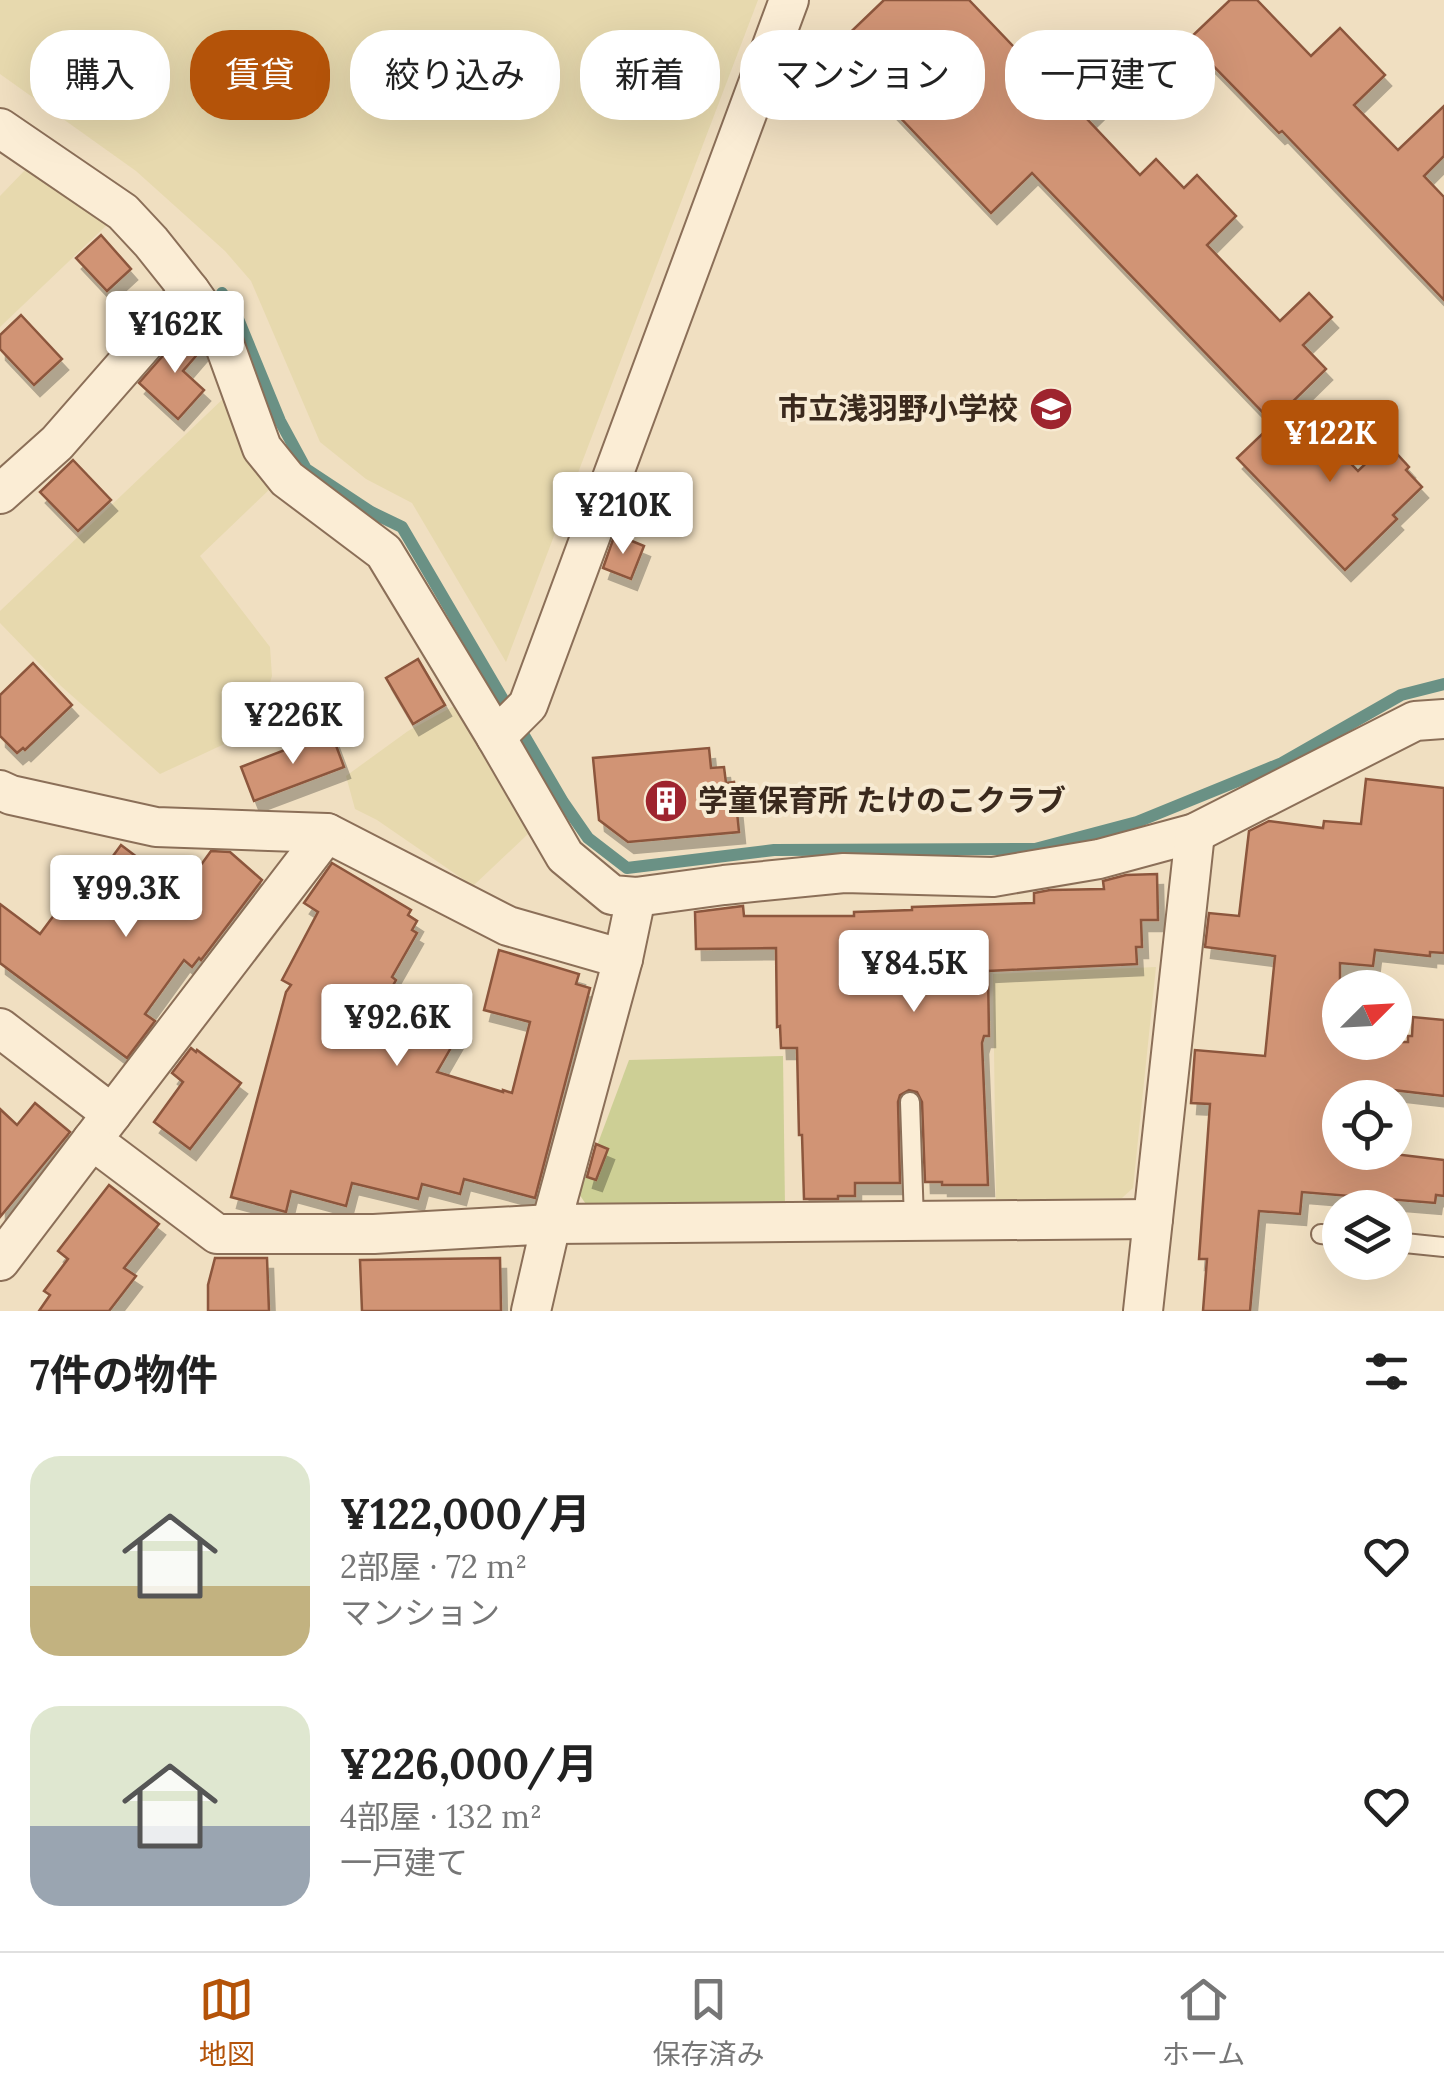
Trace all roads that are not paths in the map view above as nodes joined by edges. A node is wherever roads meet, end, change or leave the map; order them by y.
1 (789, 0) edge
2 (0, 128) edge
3 (190, 291) junction
4 (0, 494) edge
5 (1444, 718) edge
6 (496, 737) junction
7 (0, 790) edge
8 (1194, 832) junction
9 (327, 833) junction
10 (636, 897) junction
11 (622, 959) junction
12 (0, 1028) edge
13 (910, 1102) dead end
14 (102, 1127) junction
15 (1153, 1219) junction
16 (914, 1220) junction
17 (551, 1224) junction
18 (1412, 1244) edge
19 (1444, 1247) edge
20 (0, 1261) edge
21 (530, 1311) edge
22 (1143, 1311) edge

1 - 6 street
2 - 3 street
3 - 4 street
3 - 6 street
5 - 8 street
6 - 10 street
7 - 9 street
8 - 10 street
8 - 15 street
9 - 11 street
9 - 14 street
10 - 11 street
11 - 17 street
12 - 14 street
13 - 16 lane
14 - 17 street
14 - 20 street
15 - 16 street
15 - 22 street
16 - 17 street
17 - 21 street
18 - 19 lane

